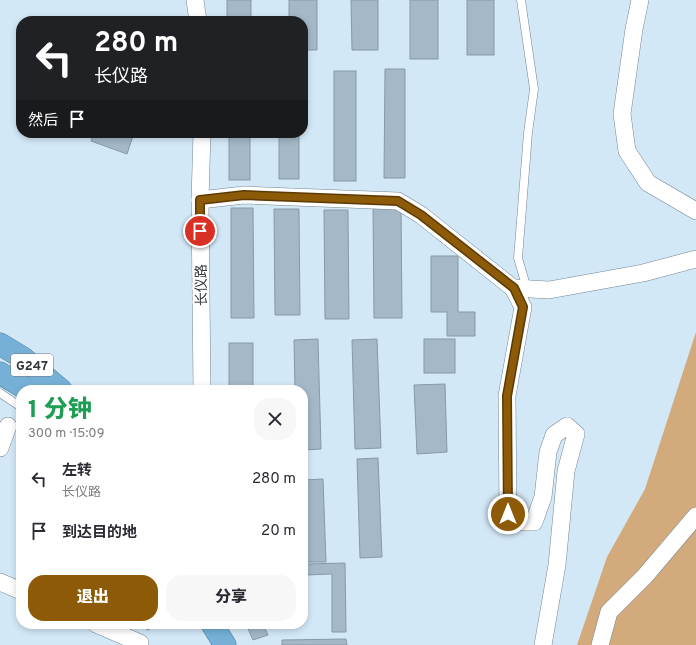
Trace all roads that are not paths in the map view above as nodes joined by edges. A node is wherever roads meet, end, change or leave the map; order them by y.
1 (195, 0) edge
2 (521, 0) edge
3 (640, 0) edge
4 (197, 16) edge
5 (202, 138) edge
6 (200, 200) junction
7 (696, 211) edge
8 (696, 259) edge
9 (520, 289) junction
10 (0, 344) edge
11 (0, 373) edge
12 (20, 385) edge
13 (55, 385) edge
14 (202, 385) edge
15 (0, 393) edge
16 (16, 404) edge
17 (8, 426) dead end
18 (0, 448) edge
19 (696, 516) edge
20 (0, 582) edge
21 (16, 589) edge
22 (108, 629) edge
23 (207, 629) edge
24 (215, 629) edge
25 (140, 643) dead end
26 (213, 645) edge
27 (225, 645) edge
28 (543, 645) edge
29 (600, 645) edge

1 - 4 street
2 - 9 lane
3 - 7 street
5 - 6 street, 长仪路
6 - 9 street
6 - 14 street, 长仪路
8 - 9 street
9 - 28 street
10 - 13 highway, G247
11 - 12 highway, G247
15 - 16 lane
17 - 18 street
19 - 29 street
20 - 21 street
22 - 25 street
23 - 26 highway
24 - 27 highway

